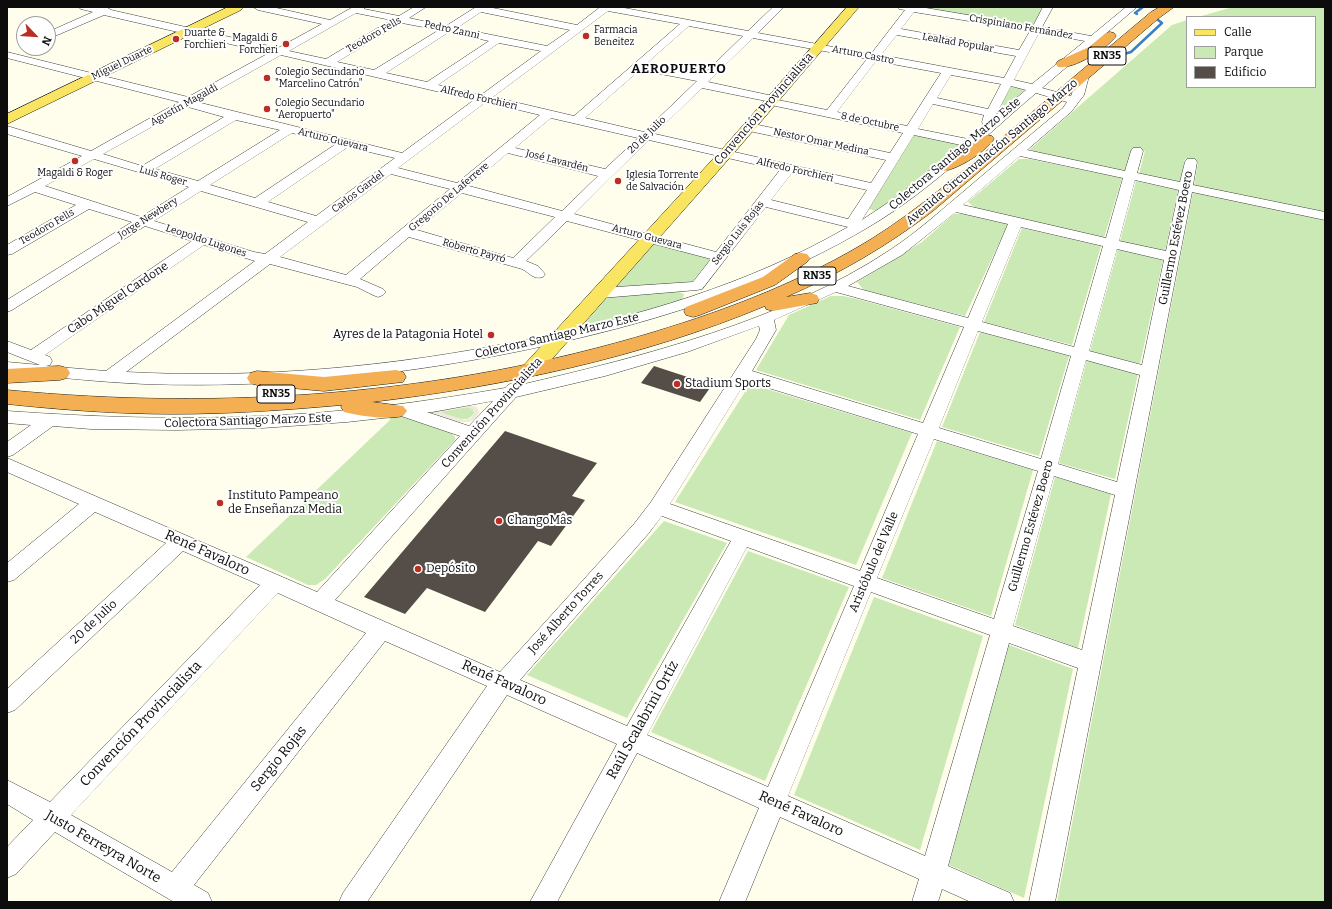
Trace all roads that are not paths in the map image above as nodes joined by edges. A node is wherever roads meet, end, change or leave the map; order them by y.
1 (84, 7) edge
2 (237, 7) edge
3 (258, 7) edge
4 (421, 7) edge
5 (606, 7) edge
6 (853, 7) edge
7 (1048, 7) edge
8 (1132, 7) edge
9 (1153, 7) edge
10 (1168, 7) edge
11 (358, 8) edge
12 (481, 8) edge
13 (774, 8) edge
14 (906, 8) edge
15 (108, 9) edge
16 (676, 11) dead end
17 (1140, 18) junction
18 (401, 19) junction
19 (667, 19) junction
20 (687, 22) junction
21 (332, 23) junction
22 (578, 28) junction
23 (448, 29) junction
24 (1036, 30) junction
25 (188, 31) junction
26 (894, 31) junction
27 (56, 32) edge
28 (751, 34) junction
29 (498, 39) junction
30 (1093, 39) junction
31 (818, 47) junction
32 (550, 50) junction
33 (279, 52) junction
34 (7, 54) edge
35 (1022, 54) junction
36 (874, 57) junction
37 (327, 63) junction
38 (1063, 64) junction
39 (637, 66) junction
40 (948, 71) junction
41 (376, 74) junction
42 (95, 77) junction
43 (702, 82) junction
44 (1008, 82) junction
45 (429, 86) junction
46 (1033, 89) junction
47 (1061, 98) junction
48 (484, 99) junction
49 (930, 100) junction
50 (772, 101) junction
51 (189, 102) junction
52 (1034, 113) junction
53 (548, 114) junction
54 (830, 114) junction
55 (236, 115) junction
56 (991, 119) junction
57 (7, 120) edge
58 (576, 120) junction
59 (749, 127) junction
60 (290, 129) junction
61 (7, 130) edge
62 (911, 131) junction
63 (646, 136) junction
64 (346, 143) junction
65 (970, 143) junction
66 (506, 149) junction
67 (1137, 151) dead end
68 (1017, 152) junction
69 (725, 154) junction
70 (92, 155) junction
71 (404, 157) junction
72 (894, 158) junction
73 (1191, 162) dead end
74 (788, 168) junction
75 (941, 168) junction
76 (388, 169) junction
77 (144, 170) junction
78 (608, 174) junction
79 (1130, 176) junction
80 (199, 186) junction
81 (34, 187) junction
82 (1186, 187) junction
83 (460, 188) junction
84 (874, 188) junction
85 (7, 202) edge
86 (762, 202) junction
87 (959, 202) junction
88 (257, 203) junction
89 (87, 204) junction
90 (565, 216) junction
91 (1325, 216) edge
92 (143, 221) junction
93 (319, 221) junction
94 (1016, 221) junction
95 (857, 225) junction
96 (407, 232) junction
97 (650, 238) junction
98 (203, 240) junction
99 (1111, 243) junction
100 (7, 251) edge
101 (720, 257) junction
102 (1172, 257) junction
103 (801, 258) junction
104 (268, 259) junction
105 (516, 263) junction
106 (538, 274) dead end
107 (349, 280) junction
108 (834, 287) junction
109 (378, 292) dead end
110 (701, 292) junction
111 (601, 293) junction
112 (810, 299) junction
113 (7, 307) edge
114 (766, 318) junction
115 (973, 324) junction
116 (657, 329) junction
117 (560, 338) junction
118 (7, 346) edge
119 (607, 352) junction
120 (1080, 353) junction
121 (33, 356) junction
122 (537, 364) junction
123 (7, 367) edge
124 (479, 371) junction
125 (1149, 372) junction
126 (60, 373) junction
127 (742, 374) junction
128 (7, 376) edge
129 (108, 377) junction
130 (257, 378) junction
131 (7, 387) edge
132 (512, 391) junction
133 (7, 397) edge
134 (7, 403) edge
135 (68, 403) junction
136 (188, 407) junction
137 (396, 411) junction
138 (7, 417) edge
139 (49, 420) junction
140 (929, 431) junction
141 (473, 434) junction
142 (7, 451) edge
143 (7, 465) edge
144 (1048, 467) junction
145 (1125, 491) junction
146 (93, 503) junction
147 (658, 507) junction
148 (743, 537) junction
149 (181, 541) junction
150 (7, 574) edge
151 (866, 582) junction
152 (275, 583) junction
153 (320, 602) junction
154 (382, 629) junction
155 (1002, 630) junction
156 (1091, 663) junction
157 (504, 683) junction
158 (7, 703) edge
159 (632, 739) junction
160 (7, 791) edge
161 (774, 802) junction
162 (52, 817) junction
163 (7, 864) edge
164 (933, 872) junction
165 (175, 888) junction
166 (199, 902) edge
167 (352, 902) edge
168 (543, 902) edge
169 (732, 902) edge
170 (925, 902) edge
171 (1001, 902) edge
172 (1042, 902) edge

1 - 15 street, Alfredo Forchieri
2 - 25 main road, Miguel Duarte
3 - 21 street
4 - 18 street, Teodoro Fells
5 - 19 street, Arturo Castro
5 - 22 street, Carlos Gardel
6 - 31 main road, Convención Provincialista
7 - 24 street
8 - 30 street, Colectora Santiago Marzo Este
9 - 17 highway, Avenida Circunvalación Santiago Marzo / RN35
10 - 47 highway, Avenida Circunvalación Santiago Marzo / RN35
11 - 18 street, Pedro Zanni
11 - 21 street, Agustín Magaldi
12 - 22 street
12 - 23 street
13 - 28 street, 20 de Julio
14 - 24 street, Crispiniano Fernández
14 - 26 street
15 - 25 street, Alfredo Forchieri
15 - 27 street
16 - 19 street
17 - 38 highway
17 - 47 highway, Avenida Circunvalación Santiago Marzo / RN35
18 - 23 street, Pedro Zanni
18 - 37 street, Teodoro Fells
19 - 20 street, Arturo Castro
20 - 28 street, Arturo Castro
20 - 39 street
21 - 33 street, Agustín Magaldi
22 - 32 street, Carlos Gardel
23 - 29 street, Pedro Zanni
23 - 41 street
24 - 30 street, Crispiniano Fernández
24 - 35 street
25 - 33 street, Alfredo Forchieri
25 - 42 main road, Miguel Duarte
26 - 35 street, Lealtad Popular
26 - 36 street
28 - 31 street, Arturo Castro
28 - 43 street, 20 de Julio
29 - 32 street, Pedro Zanni
29 - 45 street
30 - 38 street, Colectora Santiago Marzo Este
31 - 36 street, Arturo Castro
31 - 50 main road, Convención Provincialista
32 - 48 street, Carlos Gardel
33 - 37 street, Alfredo Forchieri
33 - 51 street, Agustín Magaldi
34 - 42 street, Arturo Guevara
35 - 44 street
36 - 40 street, Arturo Castro
36 - 54 street
37 - 41 street, Alfredo Forchieri
38 - 46 street, Colectora Santiago Marzo Este
39 - 43 street, 8 de Octubre
39 - 58 street
40 - 44 street, Arturo Castro
40 - 49 street
41 - 45 street, Alfredo Forchieri
42 - 51 street, Arturo Guevara
42 - 57 main road, Miguel Duarte
43 - 50 street, 8 de Octubre
43 - 63 street, 20 de Julio
44 - 46 street, Arturo Castro
44 - 56 street
45 - 48 street, Alfredo Forchieri
46 - 47 street, Arturo Castro
46 - 56 street, Colectora Santiago Marzo Este
47 - 52 highway, Avenida Circunvalación Santiago Marzo / RN35
47 - 68 street, Colectora Santiago Marzo Este
48 - 53 street, Alfredo Forchieri
48 - 71 street, Carlos Gardel
49 - 56 street
49 - 62 street
50 - 54 street, 8 de Octubre
50 - 59 main road, Convención Provincialista
51 - 55 street, Arturo Guevara
51 - 70 street, Agustín Magaldi
52 - 75 highway
52 - 87 highway
52 - 116 highway, Avenida Circunvalación Santiago Marzo / RN35
52 - 119 highway, Avenida Circunvalación Santiago Marzo / RN35
53 - 58 street, Alfredo Forchieri
53 - 66 street, Gregorio De Laferrere
54 - 62 street, 8 de Octubre
55 - 60 street, Arturo Guevara
55 - 77 street
56 - 65 street, Colectora Santiago Marzo Este
58 - 63 street, Alfredo Forchieri
59 - 69 main road, Convención Provincialista
59 - 72 street, Nestor Omar Medina
60 - 64 street, Arturo Guevara
60 - 80 street, Jorge Newbery
61 - 70 street, Luis Roger
62 - 65 street, 8 de Octubre
62 - 72 street
63 - 69 street, Alfredo Forchieri
63 - 78 street, 20 de Julio
64 - 71 street, Arturo Guevara
64 - 88 street
65 - 75 street, Colectora Santiago Marzo Este
66 - 78 street, José Lavardén
66 - 83 street, Gregorio De Laferrere
67 - 79 street, Guillermo Estévez Boero
68 - 79 street
68 - 87 street, Colectora Santiago Marzo Este
69 - 74 street, Alfredo Forchieri
69 - 97 main road, Convención Provincialista
70 - 77 street, Luis Roger
70 - 81 street, Agustín Magaldi
71 - 76 street, Carlos Gardel
72 - 84 street
73 - 82 street, Guillermo Estévez Boero
74 - 84 street, Alfredo Forchieri
74 - 86 street, Sergio Luis Rojas
75 - 95 street, Colectora Santiago Marzo Este
76 - 83 street, Arturo Guevara
76 - 93 street, Carlos Gardel
77 - 80 street, Luis Roger
78 - 90 street, 20 de Julio
79 - 82 street
79 - 99 street, Guillermo Estévez Boero
80 - 88 street, Luis Roger
80 - 92 street, Jorge Newbery
81 - 85 street, Agustín Magaldi
81 - 89 street, Leopoldo Lugones
82 - 91 street
82 - 102 street, Guillermo Estévez Boero
83 - 90 street, Arturo Guevara
83 - 96 street, Gregorio De Laferrere
84 - 95 street
86 - 95 street
86 - 101 street, Sergio Luis Rojas
87 - 94 street
87 - 108 street, Colectora Santiago Marzo Este
88 - 93 street, Luis Roger
89 - 92 street, Leopoldo Lugones
89 - 100 street, Teodoro Fells
90 - 97 street, Arturo Guevara
90 - 105 street, 20 de Julio
92 - 98 street, Leopoldo Lugones
92 - 113 street, Jorge Newbery
93 - 104 street, Carlos Gardel
94 - 99 street
94 - 115 street, Aristóbulo del Valle
95 - 103 street, Colectora Santiago Marzo Este
96 - 105 street, Roberto Payró
96 - 107 street, Gregorio De Laferrere
97 - 101 street, Arturo Guevara
97 - 111 main road, Convención Provincialista
98 - 104 street, Leopoldo Lugones
98 - 121 street, Cabo Miguel Cardone
99 - 102 street
99 - 120 street, Guillermo Estévez Boero
101 - 110 street, Sergio Luis Rojas
102 - 125 street, Guillermo Estévez Boero
103 - 110 street, Colectora Santiago Marzo Este
103 - 116 highway
104 - 107 street, Leopoldo Lugones
104 - 129 street, Carlos Gardel
105 - 106 street, Roberto Payró
107 - 109 street, Leopoldo Lugones
108 - 112 street, Colectora Santiago Marzo Este
108 - 115 street
110 - 111 street
110 - 117 street, Colectora Santiago Marzo Este
111 - 117 main road, Convención Provincialista
112 - 114 street, Colectora Santiago Marzo Este
112 - 119 highway
114 - 127 street, José Alberto Torres
114 - 132 street, Colectora Santiago Marzo Este
115 - 120 street
115 - 140 street, Aristóbulo del Valle
116 - 122 highway, Avenida Circunvalación Santiago Marzo / RN35
117 - 122 main road, Convención Provincialista
117 - 130 street, Colectora Santiago Marzo Este
118 - 121 street
119 - 122 highway, Avenida Circunvalación Santiago Marzo / RN35
120 - 125 street
120 - 144 street, Guillermo Estévez Boero
121 - 126 street
122 - 124 highway, Avenida Circunvalación Santiago Marzo / RN35
122 - 132 street, Convención Provincialista
122 - 136 highway, Avenida Circunvalación Santiago Marzo / RN35
123 - 126 street, Colectora Santiago Marzo Este
124 - 130 highway
124 - 131 highway, Avenida Circunvalación Santiago Marzo / RN35
125 - 145 street, Guillermo Estévez Boero
126 - 128 highway
126 - 129 street, Colectora Santiago Marzo Este
127 - 140 street
127 - 147 street, José Alberto Torres
129 - 130 street, Colectora Santiago Marzo Este
132 - 137 street, Colectora Santiago Marzo Este
132 - 141 street, Convención Provincialista
133 - 135 highway, Avenida Circunvalación Santiago Marzo / RN35
134 - 135 highway
135 - 136 highway, Avenida Circunvalación Santiago Marzo / RN35
136 - 137 highway
137 - 139 street, Colectora Santiago Marzo Este
137 - 141 street
138 - 139 street, Colectora Santiago Marzo Este
139 - 142 street
140 - 144 street
140 - 151 street, Aristóbulo del Valle
141 - 153 street, Convención Provincialista
143 - 146 street, René Favaloro
144 - 145 street
144 - 155 street, Guillermo Estévez Boero
145 - 156 street, Guillermo Estévez Boero
146 - 149 street, René Favaloro
146 - 150 street
147 - 148 street
147 - 157 street, José Alberto Torres
148 - 151 street
148 - 159 street, Raúl Scalabrini Ortíz
149 - 152 street, René Favaloro
149 - 158 street, 20 de Julio
151 - 155 street
151 - 161 street, Aristóbulo del Valle
152 - 153 street, René Favaloro
152 - 162 street, Convención Provincialista
153 - 154 street, René Favaloro
154 - 157 street, René Favaloro
154 - 165 street, Sergio Rojas
155 - 156 street
155 - 164 street, Guillermo Estévez Boero
156 - 172 street, Guillermo Estévez Boero
157 - 159 street, René Favaloro
157 - 167 street, José Alberto Torres
159 - 161 street, René Favaloro
159 - 168 street, Raúl Scalabrini Ortíz
160 - 162 street, Justo Ferreyra Norte
161 - 164 street, René Favaloro
161 - 169 street, Aristóbulo del Valle
162 - 163 street, Convención Provincialista
162 - 165 street, Justo Ferreyra Norte
164 - 170 street, Guillermo Estévez Boero
164 - 171 street, René Favaloro
165 - 166 street, Justo Ferreyra Norte

